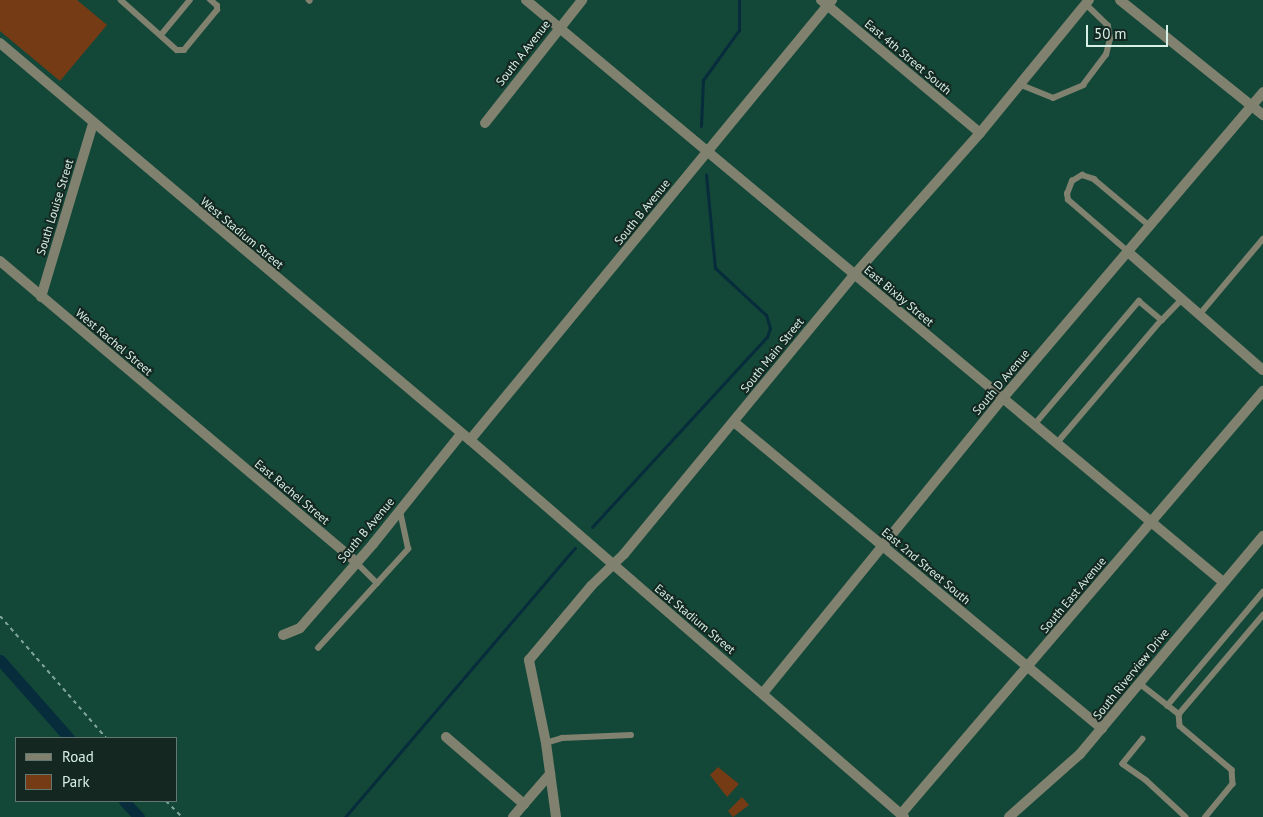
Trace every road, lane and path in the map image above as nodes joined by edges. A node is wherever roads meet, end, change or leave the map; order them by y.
1 (121, 0) edge
2 (210, 0) edge
3 (526, 0) edge
4 (582, 0) edge
5 (1120, 0) edge
6 (187, 1) edge
7 (827, 2) edge
8 (1087, 2) edge
9 (559, 27) junction
10 (161, 35) junction
11 (0, 43) edge
12 (1019, 84) junction
13 (1263, 92) edge
14 (1251, 106) junction
15 (1263, 115) edge
16 (485, 123) dead end
17 (93, 124) junction
18 (980, 132) junction
19 (707, 151) junction
20 (1150, 226) junction
21 (1263, 239) edge
22 (1128, 252) junction
23 (0, 261) edge
24 (854, 275) junction
25 (41, 297) junction
26 (1182, 299) junction
27 (1200, 314) junction
28 (1162, 320) junction
29 (1263, 370) edge
30 (1263, 391) edge
31 (1004, 398) junction
32 (734, 422) junction
33 (1035, 424) junction
34 (466, 437) junction
35 (213, 441) joint
36 (1057, 444) junction
37 (400, 510) junction
38 (1152, 522) junction
39 (1263, 536) edge
40 (883, 546) junction
41 (356, 562) junction
42 (612, 565) junction
43 (1223, 582) junction
44 (377, 583) junction
45 (1263, 592) edge
46 (1263, 615) edge
47 (0, 616) edge
48 (283, 635) dead end
49 (318, 648) dead end
50 (1029, 667) junction
51 (1139, 683) junction
52 (763, 693) junction
53 (1167, 706) junction
54 (1179, 714) junction
55 (1102, 730) junction
56 (631, 735) dead end
57 (105, 737) edge
58 (446, 737) dead end
59 (1143, 739) dead end
60 (546, 744) junction
61 (550, 774) junction
62 (167, 802) edge
63 (524, 804) junction
64 (902, 816) edge
65 (182, 817) edge
66 (513, 817) edge
67 (556, 817) edge
68 (1009, 817) edge
69 (1186, 817) edge
70 (1206, 817) edge

1 - 10 lane
2 - 10 lane
3 - 9 street, East Bixby Street
4 - 9 street, South A Avenue
5 - 14 street
6 - 10 lane
7 - 18 street, East 4th Street South
7 - 19 street, South B Avenue
8 - 12 street, South Main Street
8 - 12 lane
9 - 16 street, South A Avenue
9 - 19 street, East Bixby Street
11 - 17 street, West Stadium Street
12 - 18 street, South Main Street
13 - 14 street, South D Avenue
14 - 15 street
14 - 20 street, South D Avenue
17 - 25 street, South Louise Street
17 - 34 street, West Stadium Street
18 - 24 street, South Main Street
19 - 24 street, East Bixby Street
19 - 34 street, South B Avenue
20 - 22 street, South D Avenue
20 - 22 lane
21 - 27 lane
22 - 26 street
22 - 31 street, South D Avenue
23 - 25 street, West Rachel Street
24 - 31 street, East Bixby Street
24 - 32 street, South Main Street
25 - 35 street, West Rachel Street
26 - 27 street
26 - 28 lane
27 - 29 street
28 - 33 lane
28 - 36 lane
30 - 38 street, South East Avenue
31 - 33 street, East Bixby Street
31 - 40 street, South D Avenue
32 - 40 street, East 2nd Street South
32 - 42 street, South Main Street
33 - 36 street, East Bixby Street
34 - 37 street, South B Avenue
34 - 42 street, East Stadium Street
35 - 41 street, East Rachel Street
36 - 38 street, East Bixby Street
37 - 41 street, South B Avenue
37 - 44 lane
38 - 43 street, East Bixby Street
38 - 50 street, South East Avenue
39 - 43 street, South Riverview Drive
40 - 50 street, East 2nd Street South
40 - 52 street, South D Avenue
41 - 44 lane
41 - 48 street, South B Avenue
42 - 52 street, East Stadium Street
42 - 60 street, South Main Street
43 - 51 street, South Riverview Drive
44 - 49 lane
45 - 53 lane
46 - 54 lane
47 - 57 path
50 - 55 street, East 2nd Street South
50 - 64 street, South East Avenue
51 - 53 lane
51 - 55 street, South Riverview Drive
52 - 64 street, East Stadium Street
53 - 54 lane
54 - 70 lane
55 - 68 street, South Riverview Drive
56 - 60 lane
58 - 63 street
59 - 69 lane
60 - 61 street
61 - 63 street
61 - 67 street
62 - 65 path
63 - 66 street

